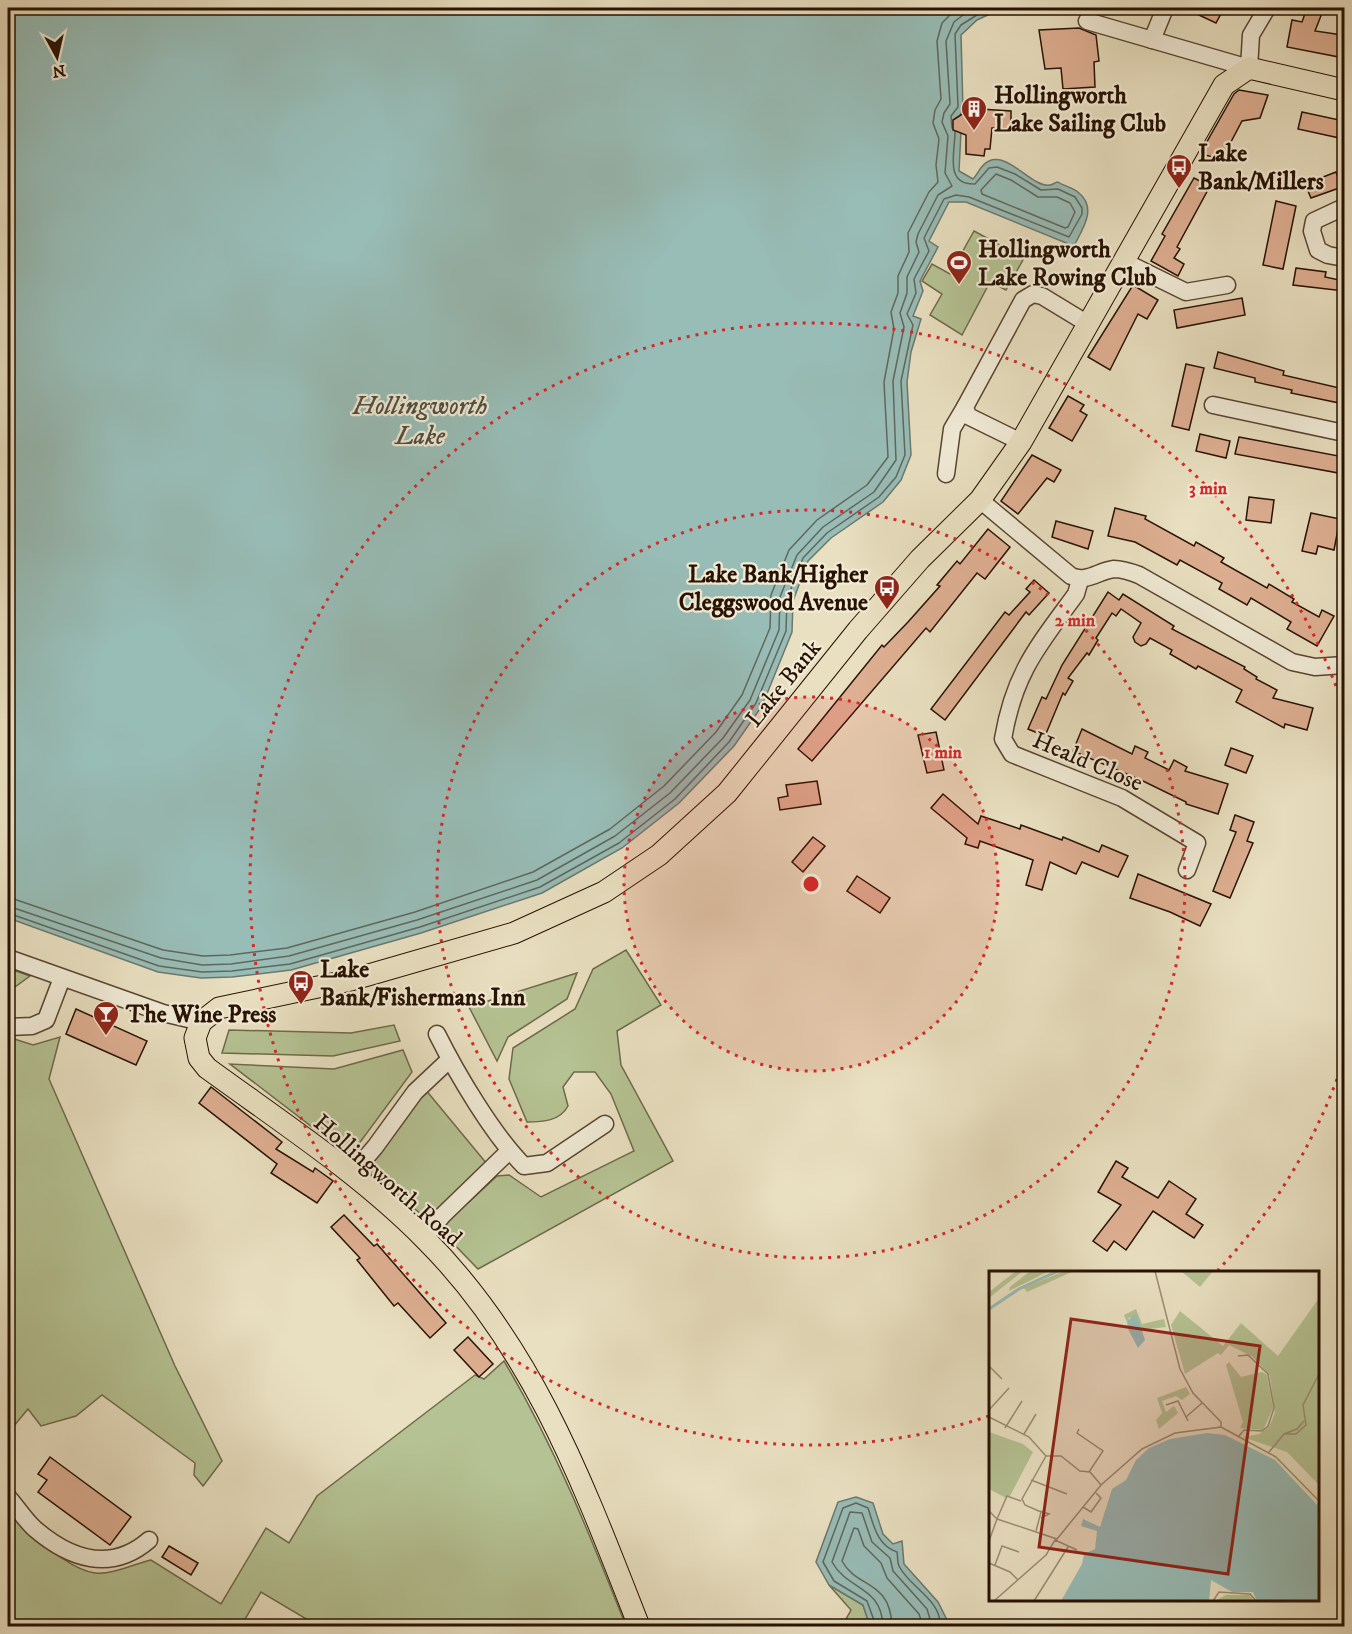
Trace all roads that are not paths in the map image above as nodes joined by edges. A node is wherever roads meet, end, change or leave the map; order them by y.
1 (1165, 8) edge
2 (1267, 8) edge
3 (1087, 21) dead end
4 (1152, 40) junction
5 (1249, 68) junction
6 (1344, 90) edge
7 (1344, 207) edge
8 (1344, 258) edge
9 (1125, 262) junction
10 (1227, 285) dead end
11 (1088, 324) junction
12 (1214, 405) dead end
13 (965, 407) junction
14 (1344, 433) edge
15 (1021, 442) junction
16 (945, 474) dead end
17 (980, 500) junction
18 (1080, 580) junction
19 (1344, 664) edge
20 (1187, 870) dead end
21 (8, 958) edge
22 (62, 978) junction
23 (201, 1022) junction
24 (8, 1027) edge
25 (437, 1035) dead end
26 (449, 1059) junction
27 (605, 1124) dead end
28 (509, 1151) junction
29 (351, 1175) junction
30 (424, 1238) junction
31 (8, 1497) edge
32 (149, 1540) dead end
33 (639, 1626) edge

1 - 4 street
2 - 5 street
3 - 4 street
4 - 5 street
5 - 6 main road
5 - 9 main road, Lake Bank
7 - 8 street
9 - 10 street
9 - 11 main road, Lake Bank
11 - 13 street
11 - 15 main road, Lake Bank
12 - 14 street
13 - 15 street
13 - 16 street
15 - 17 main road, Lake Bank
17 - 18 street
17 - 23 main road, Lake Bank
18 - 19 street
18 - 20 street, Heald Close
21 - 22 street
22 - 23 street
22 - 24 street
23 - 29 main road, Hollingworth Road
25 - 26 street
26 - 28 street
26 - 29 street
27 - 28 street
28 - 30 street
29 - 30 main road, Hollingworth Road
30 - 33 main road, Hollingworth Road
31 - 32 street

